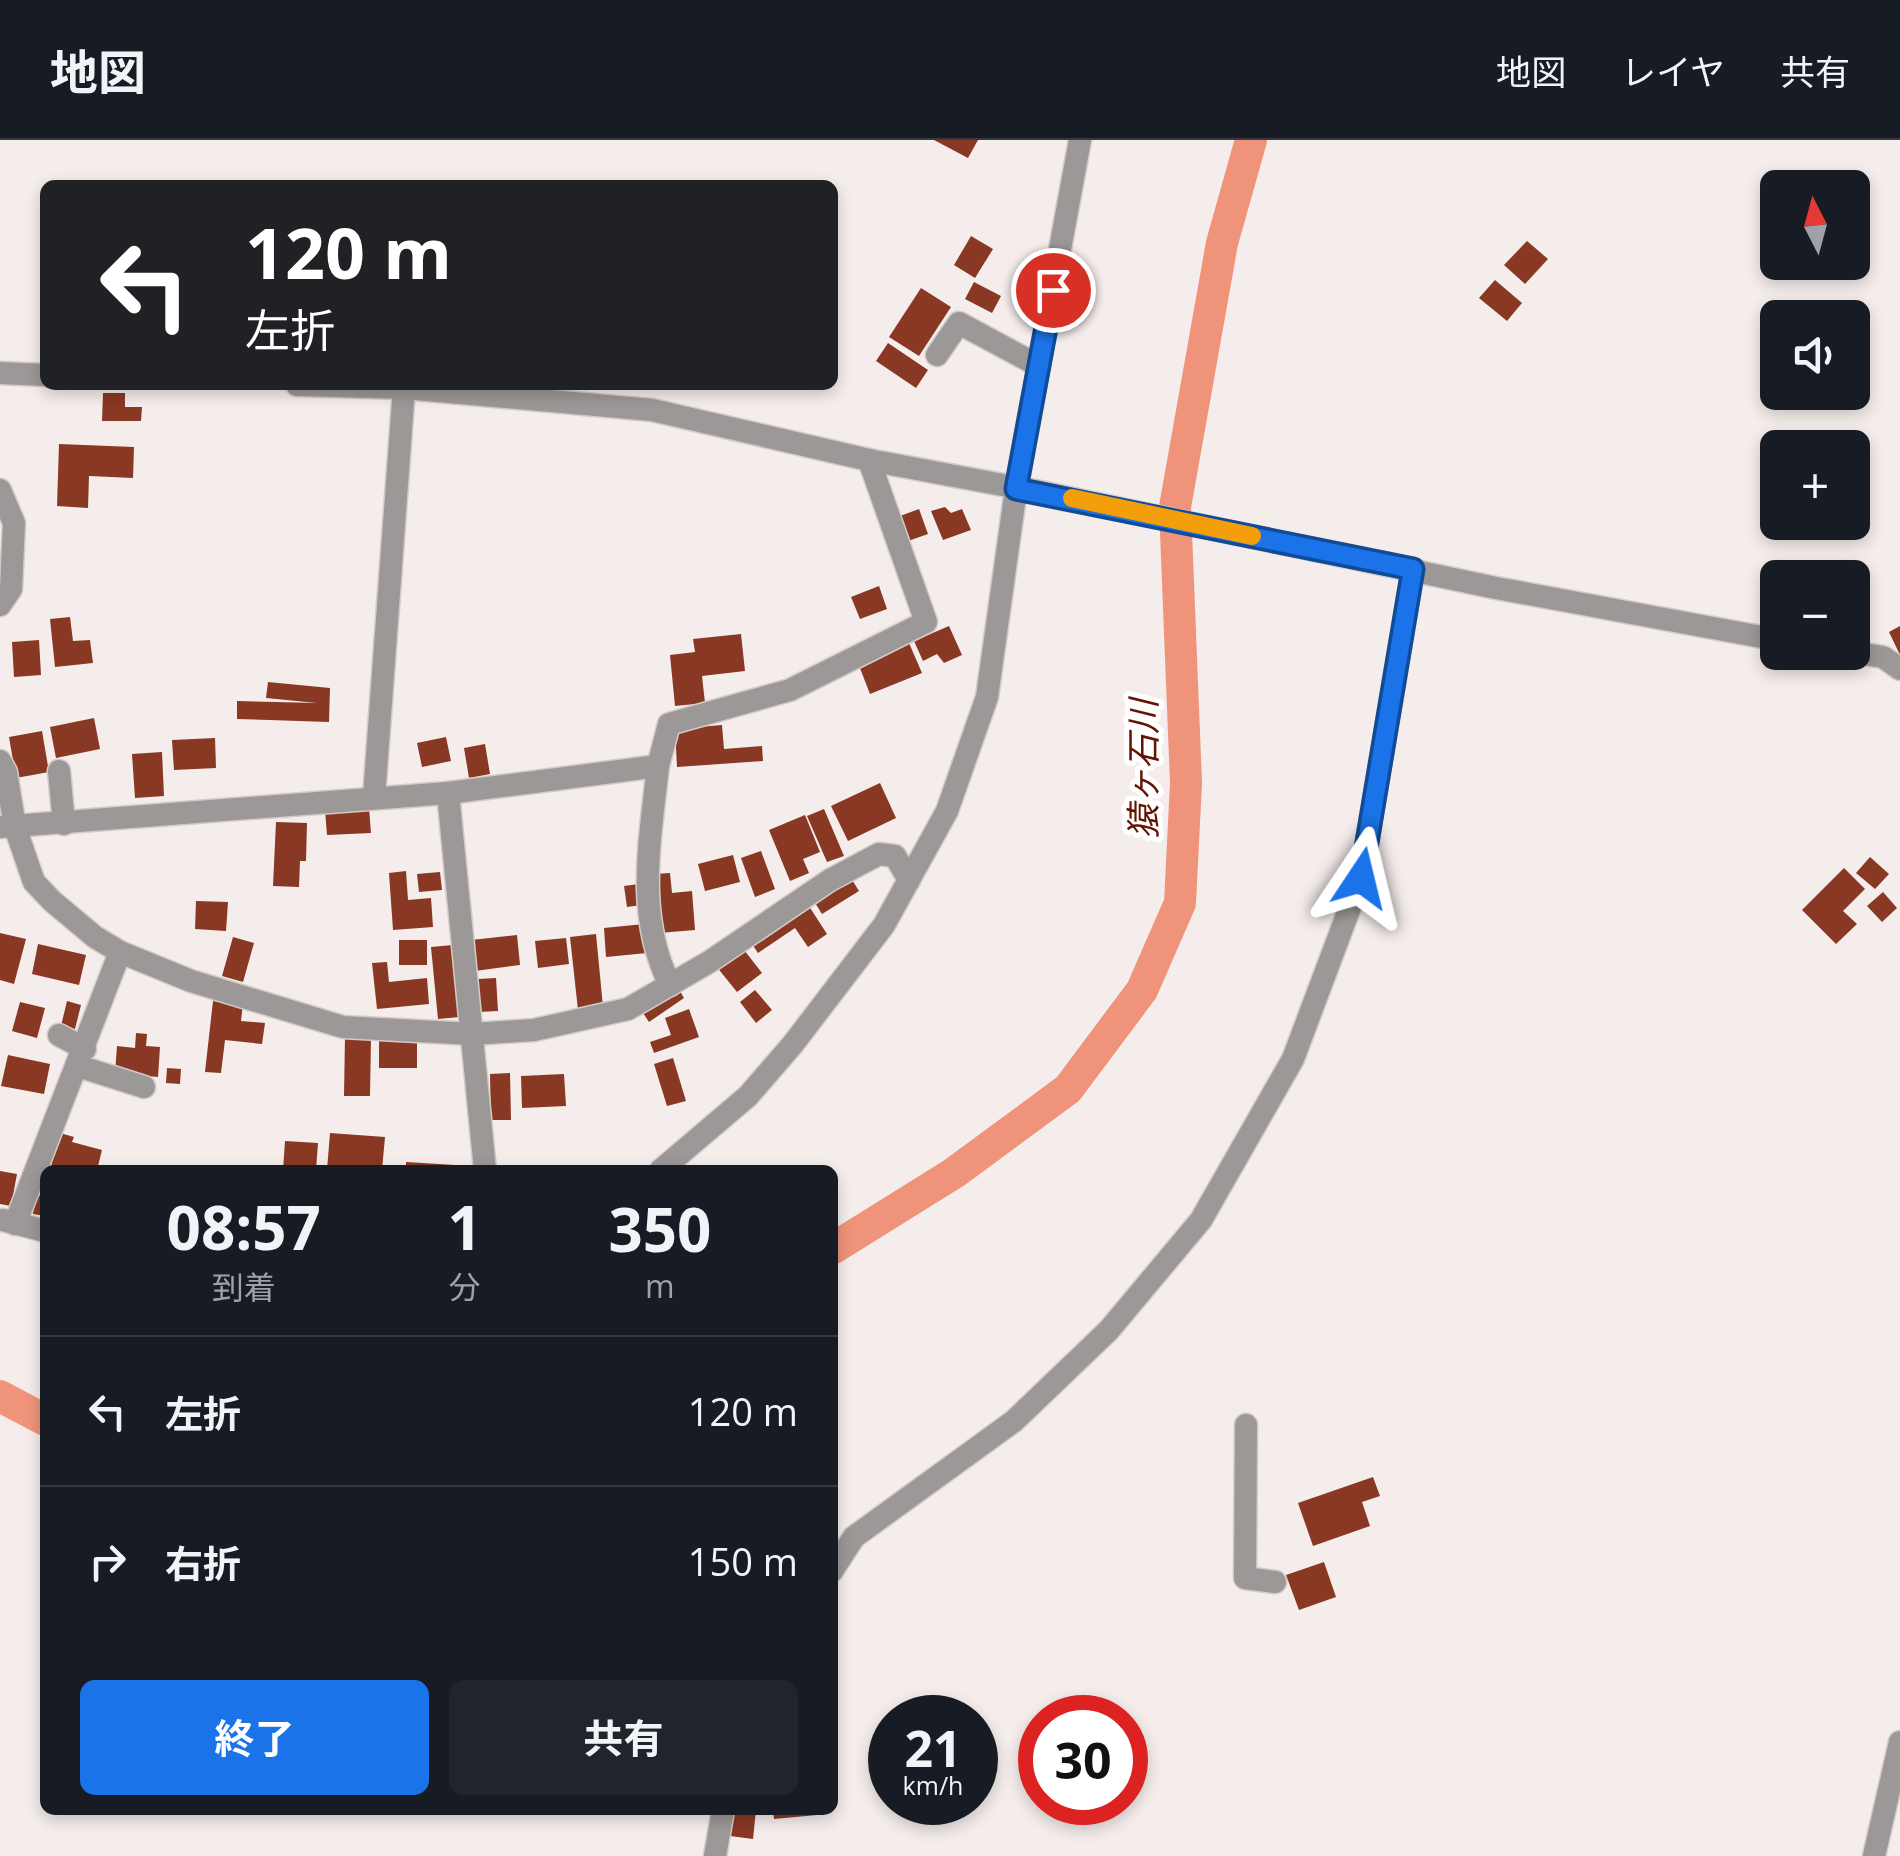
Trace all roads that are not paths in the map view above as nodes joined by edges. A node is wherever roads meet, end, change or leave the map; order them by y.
1 (1080, 140) edge
2 (937, 354) dead end
3 (1039, 366) junction
4 (0, 373) edge
5 (40, 375) edge
6 (404, 390) edge
7 (427, 390) edge
8 (869, 460) junction
9 (0, 490) edge
10 (1026, 490) junction
11 (1413, 569) junction
12 (0, 605) edge
13 (1760, 637) edge
14 (1870, 655) edge
15 (1900, 669) edge
16 (0, 761) edge
17 (658, 766) junction
18 (59, 772) dead end
19 (448, 792) junction
20 (374, 797) junction
21 (64, 824) junction
22 (8, 827) edge
23 (909, 880) junction
24 (120, 952) junction
25 (670, 985) junction
26 (473, 1034) junction
27 (59, 1035) dead end
28 (82, 1058) junction
29 (144, 1087) dead end
30 (485, 1165) edge
31 (668, 1165) edge
32 (8, 1222) edge
33 (40, 1230) edge
34 (1246, 1425) dead end
35 (838, 1562) edge
36 (1274, 1582) dead end
37 (1900, 1742) edge
38 (722, 1815) edge
39 (714, 1856) edge
40 (1874, 1856) edge

1 - 3 street
2 - 3 street
3 - 10 street
4 - 5 street
6 - 20 street
7 - 8 street
8 - 10 street
8 - 17 street
9 - 12 street
10 - 11 street
10 - 23 street
11 - 13 street
11 - 35 street
14 - 15 street
16 - 22 street
17 - 19 street
17 - 25 street
18 - 21 street
19 - 20 street
19 - 26 street
20 - 21 street
21 - 22 street
22 - 24 street
23 - 25 street
23 - 31 street
24 - 26 street
24 - 28 street
25 - 26 street
26 - 30 street
27 - 28 street
28 - 29 street
28 - 32 street
32 - 33 street
34 - 36 street
37 - 40 street
38 - 39 street

